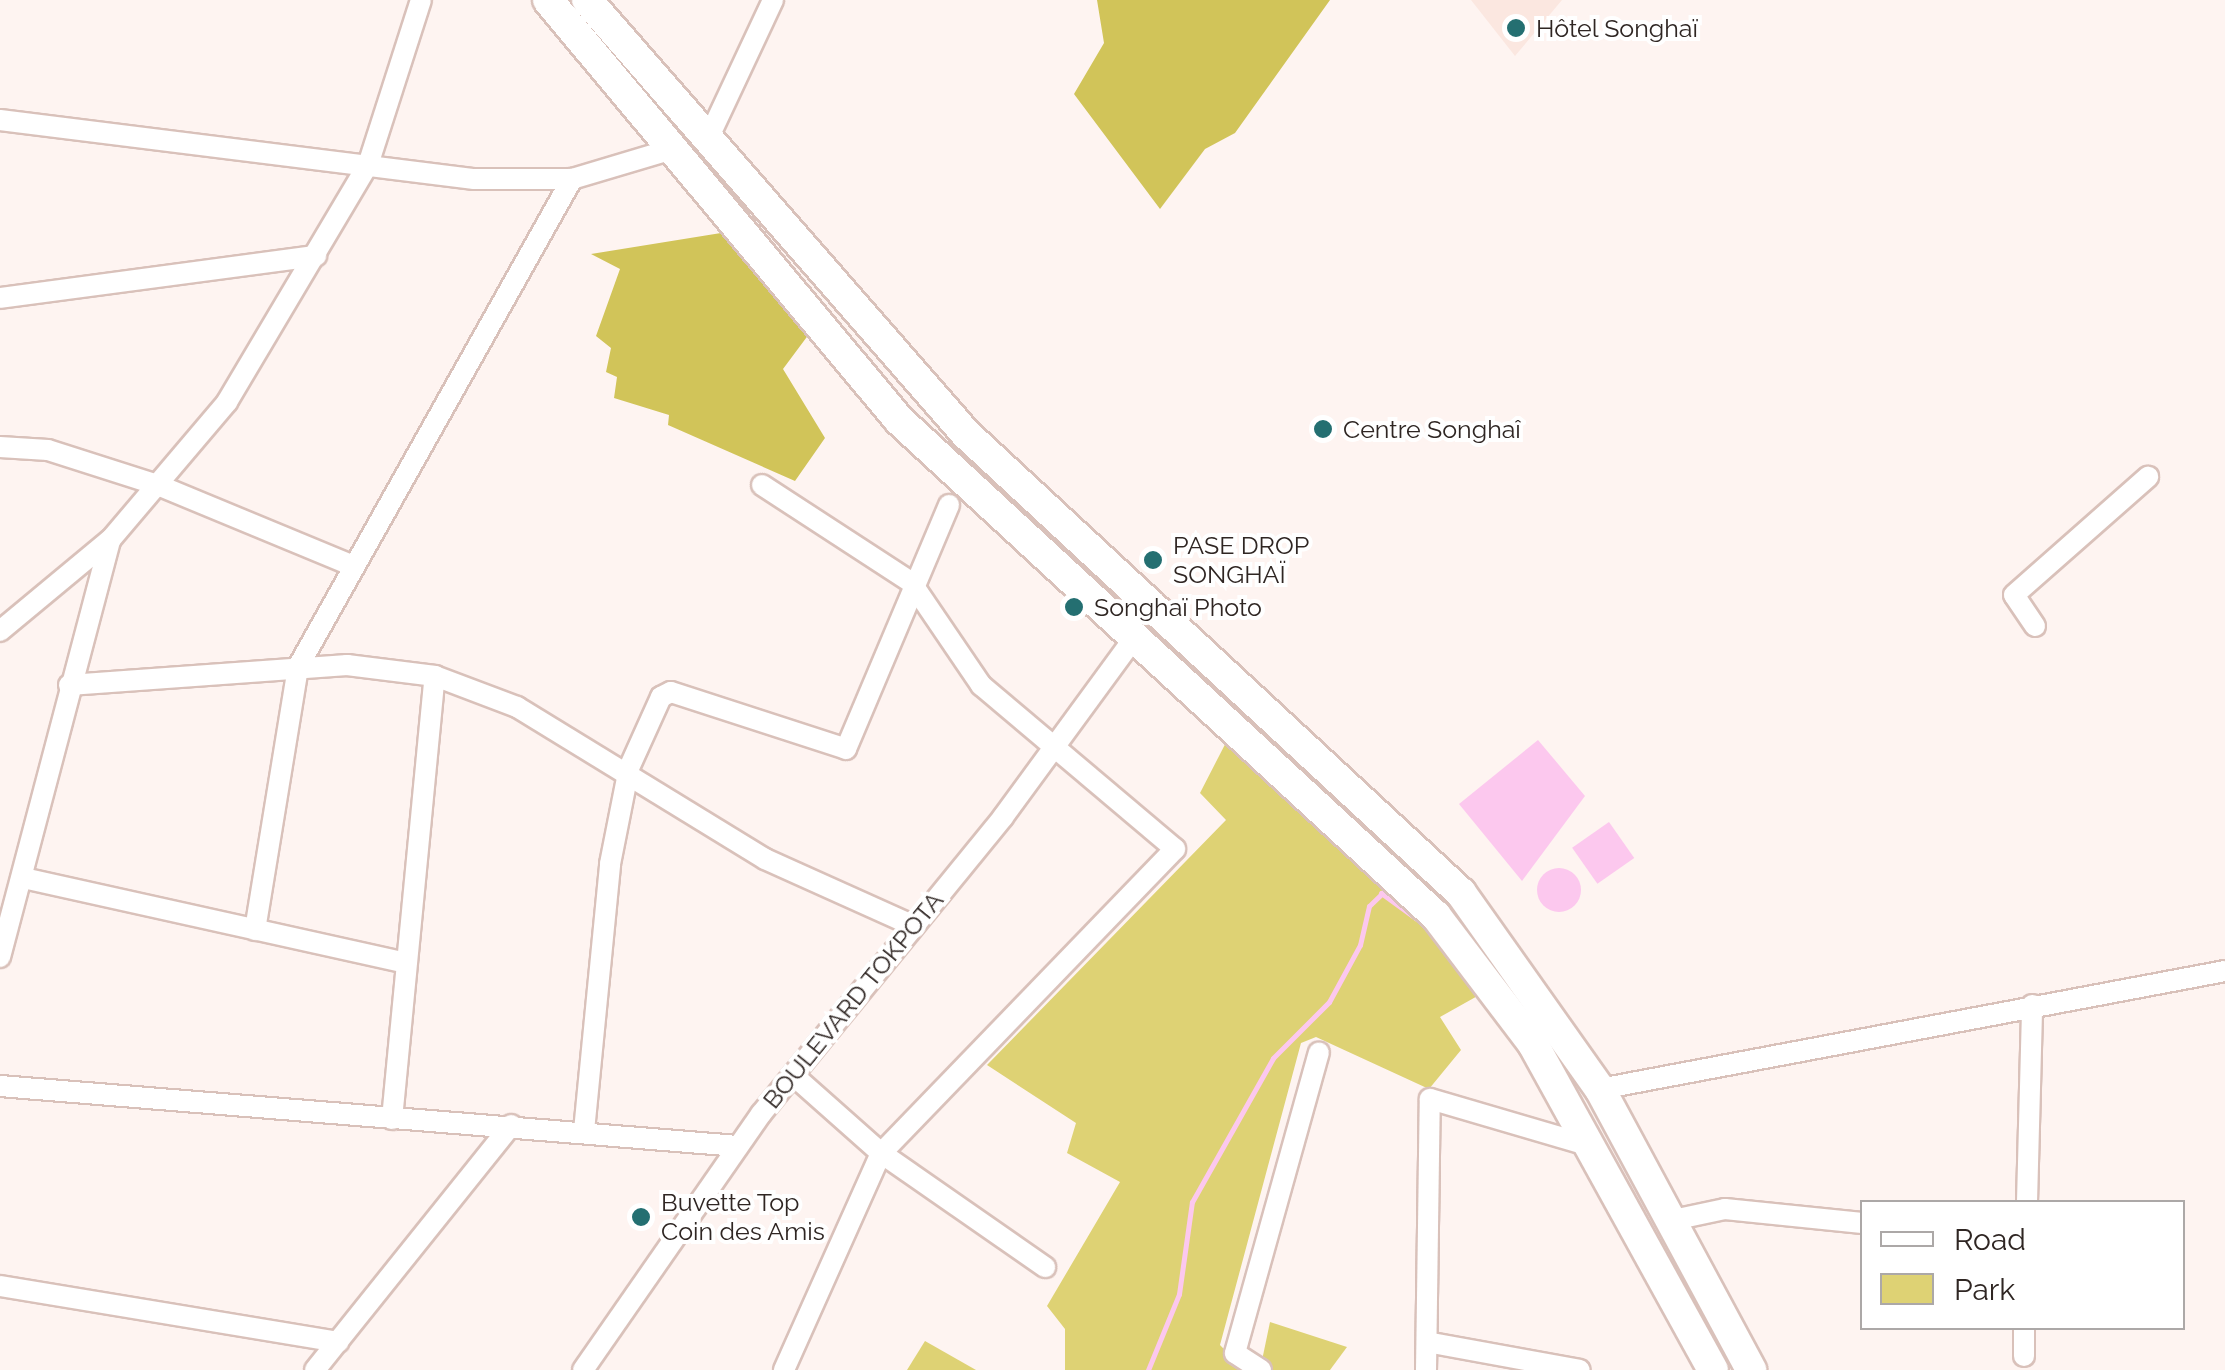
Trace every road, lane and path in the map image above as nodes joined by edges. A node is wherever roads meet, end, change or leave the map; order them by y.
1 (420, 0) edge
2 (548, 0) edge
3 (587, 0) edge
4 (773, 0) edge
5 (0, 120) edge
6 (708, 141) junction
7 (669, 150) junction
8 (368, 165) junction
9 (572, 178) junction
10 (316, 256) junction
11 (0, 298) edge
12 (0, 447) edge
13 (2148, 477) dead end
14 (158, 485) junction
15 (762, 485) dead end
16 (949, 505) dead end
17 (110, 539) junction
18 (354, 566) junction
19 (911, 582) junction
20 (2035, 626) dead end
21 (0, 631) edge
22 (1134, 638) junction
23 (298, 667) junction
24 (435, 676) junction
25 (69, 685) junction
26 (1058, 746) junction
27 (629, 768) junction
28 (24, 878) junction
29 (912, 925) junction
30 (255, 930) junction
31 (0, 957) edge
32 (406, 962) junction
33 (2225, 971) edge
34 (2032, 1004) junction
35 (1320, 1054) dead end
36 (793, 1076) junction
37 (0, 1086) edge
38 (1600, 1088) junction
39 (392, 1119) junction
40 (511, 1124) junction
41 (584, 1131) junction
42 (737, 1146) junction
43 (1594, 1148) junction
44 (881, 1153) junction
45 (2028, 1200) edge
46 (1673, 1220) junction
47 (1860, 1223) edge
48 (1045, 1267) dead end
49 (0, 1286) edge
50 (2024, 1330) edge
51 (338, 1342) junction
52 (1432, 1343) junction
53 (2024, 1356) dead end
54 (315, 1370) edge
55 (583, 1370) edge
56 (784, 1370) edge
57 (1261, 1370) edge
58 (1426, 1370) edge
59 (1580, 1370) edge
60 (1713, 1370) edge
61 (1751, 1370) edge

1 - 8 street
2 - 7 highway
3 - 6 highway
4 - 6 street
5 - 8 street
6 - 38 highway
7 - 9 street
7 - 22 highway
8 - 9 street
8 - 10 street
9 - 18 street
10 - 11 street
10 - 14 street
12 - 14 street
13 - 20 street
14 - 17 street
14 - 18 street
15 - 19 street
16 - 19 street
17 - 21 street
17 - 25 street
18 - 23 street
19 - 26 street
19 - 27 street
22 - 26 street, BOULEVARD TOKPOTA
22 - 43 highway
23 - 24 street
23 - 25 street
23 - 30 street
24 - 27 street
24 - 32 street
25 - 28 street
26 - 29 street, BOULEVARD TOKPOTA
26 - 44 street
27 - 29 street
27 - 41 street
28 - 30 street
28 - 31 street
29 - 36 street, BOULEVARD TOKPOTA
30 - 32 street
32 - 39 street
33 - 34 street
34 - 38 street
34 - 45 street
35 - 57 street
36 - 42 street, BOULEVARD TOKPOTA
36 - 44 street
37 - 39 street
38 - 46 highway
39 - 40 street
40 - 41 street
40 - 51 street
41 - 42 street
42 - 55 street, BOULEVARD TOKPOTA
43 - 52 street
43 - 60 highway
44 - 48 street
44 - 56 street
46 - 47 street
46 - 61 highway
49 - 51 street
50 - 53 street
51 - 54 street
52 - 58 street
52 - 59 street

